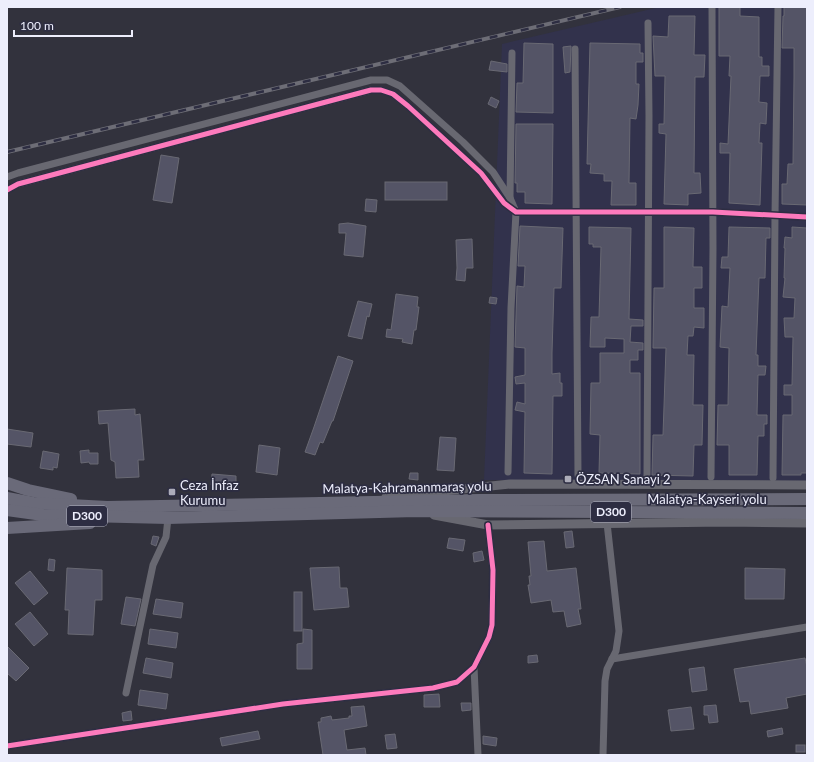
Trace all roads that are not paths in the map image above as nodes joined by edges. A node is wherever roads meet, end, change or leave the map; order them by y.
1 (712, 7) edge
2 (778, 7) edge
3 (648, 23) dead end
4 (576, 49) dead end
5 (512, 53) dead end
6 (7, 178) edge
7 (7, 190) edge
8 (510, 198) junction
9 (516, 212) junction
10 (576, 212) junction
11 (649, 212) junction
12 (713, 212) junction
13 (775, 215) junction
14 (807, 217) edge
15 (508, 472) dead end
16 (578, 475) dead end
17 (647, 476) dead end
18 (711, 477) dead end
19 (774, 478) dead end
20 (7, 483) edge
21 (807, 485) edge
22 (7, 498) edge
23 (807, 499) edge
24 (338, 502) junction
25 (107, 507) junction
26 (7, 510) edge
27 (415, 511) junction
28 (807, 513) edge
29 (168, 518) junction
30 (607, 523) junction
31 (807, 523) edge
32 (488, 525) junction
33 (7, 528) edge
34 (807, 627) edge
35 (612, 659) junction
36 (474, 667) junction
37 (126, 693) dead end
38 (7, 746) edge
39 (478, 755) edge
40 (603, 755) edge

1 - 12 street
2 - 13 street
3 - 11 street
4 - 10 street
5 - 8 street
6 - 8 street
7 - 9 street
8 - 9 street
9 - 10 street
9 - 15 street
10 - 11 street
10 - 16 street
11 - 12 street
11 - 17 street
12 - 13 street
12 - 18 street
13 - 14 street
13 - 19 street
20 - 25 highway
21 - 24 street
22 - 25 highway, Malatya-Kahramanmaraş yolu / D300
23 - 24 highway, Malatya-Kahramanmaraş yolu / D300
24 - 25 highway, Malatya-Kahramanmaraş yolu / D300
26 - 29 highway, Malatya-Kayseri yolu / D300
27 - 28 highway, Malatya-Kayseri yolu / D300
27 - 29 highway, Malatya-Kayseri yolu / D300
27 - 32 street
29 - 33 highway
29 - 37 street
30 - 31 street
30 - 32 street
30 - 35 street
32 - 36 street
34 - 35 street
35 - 40 street
36 - 38 street
36 - 39 street

